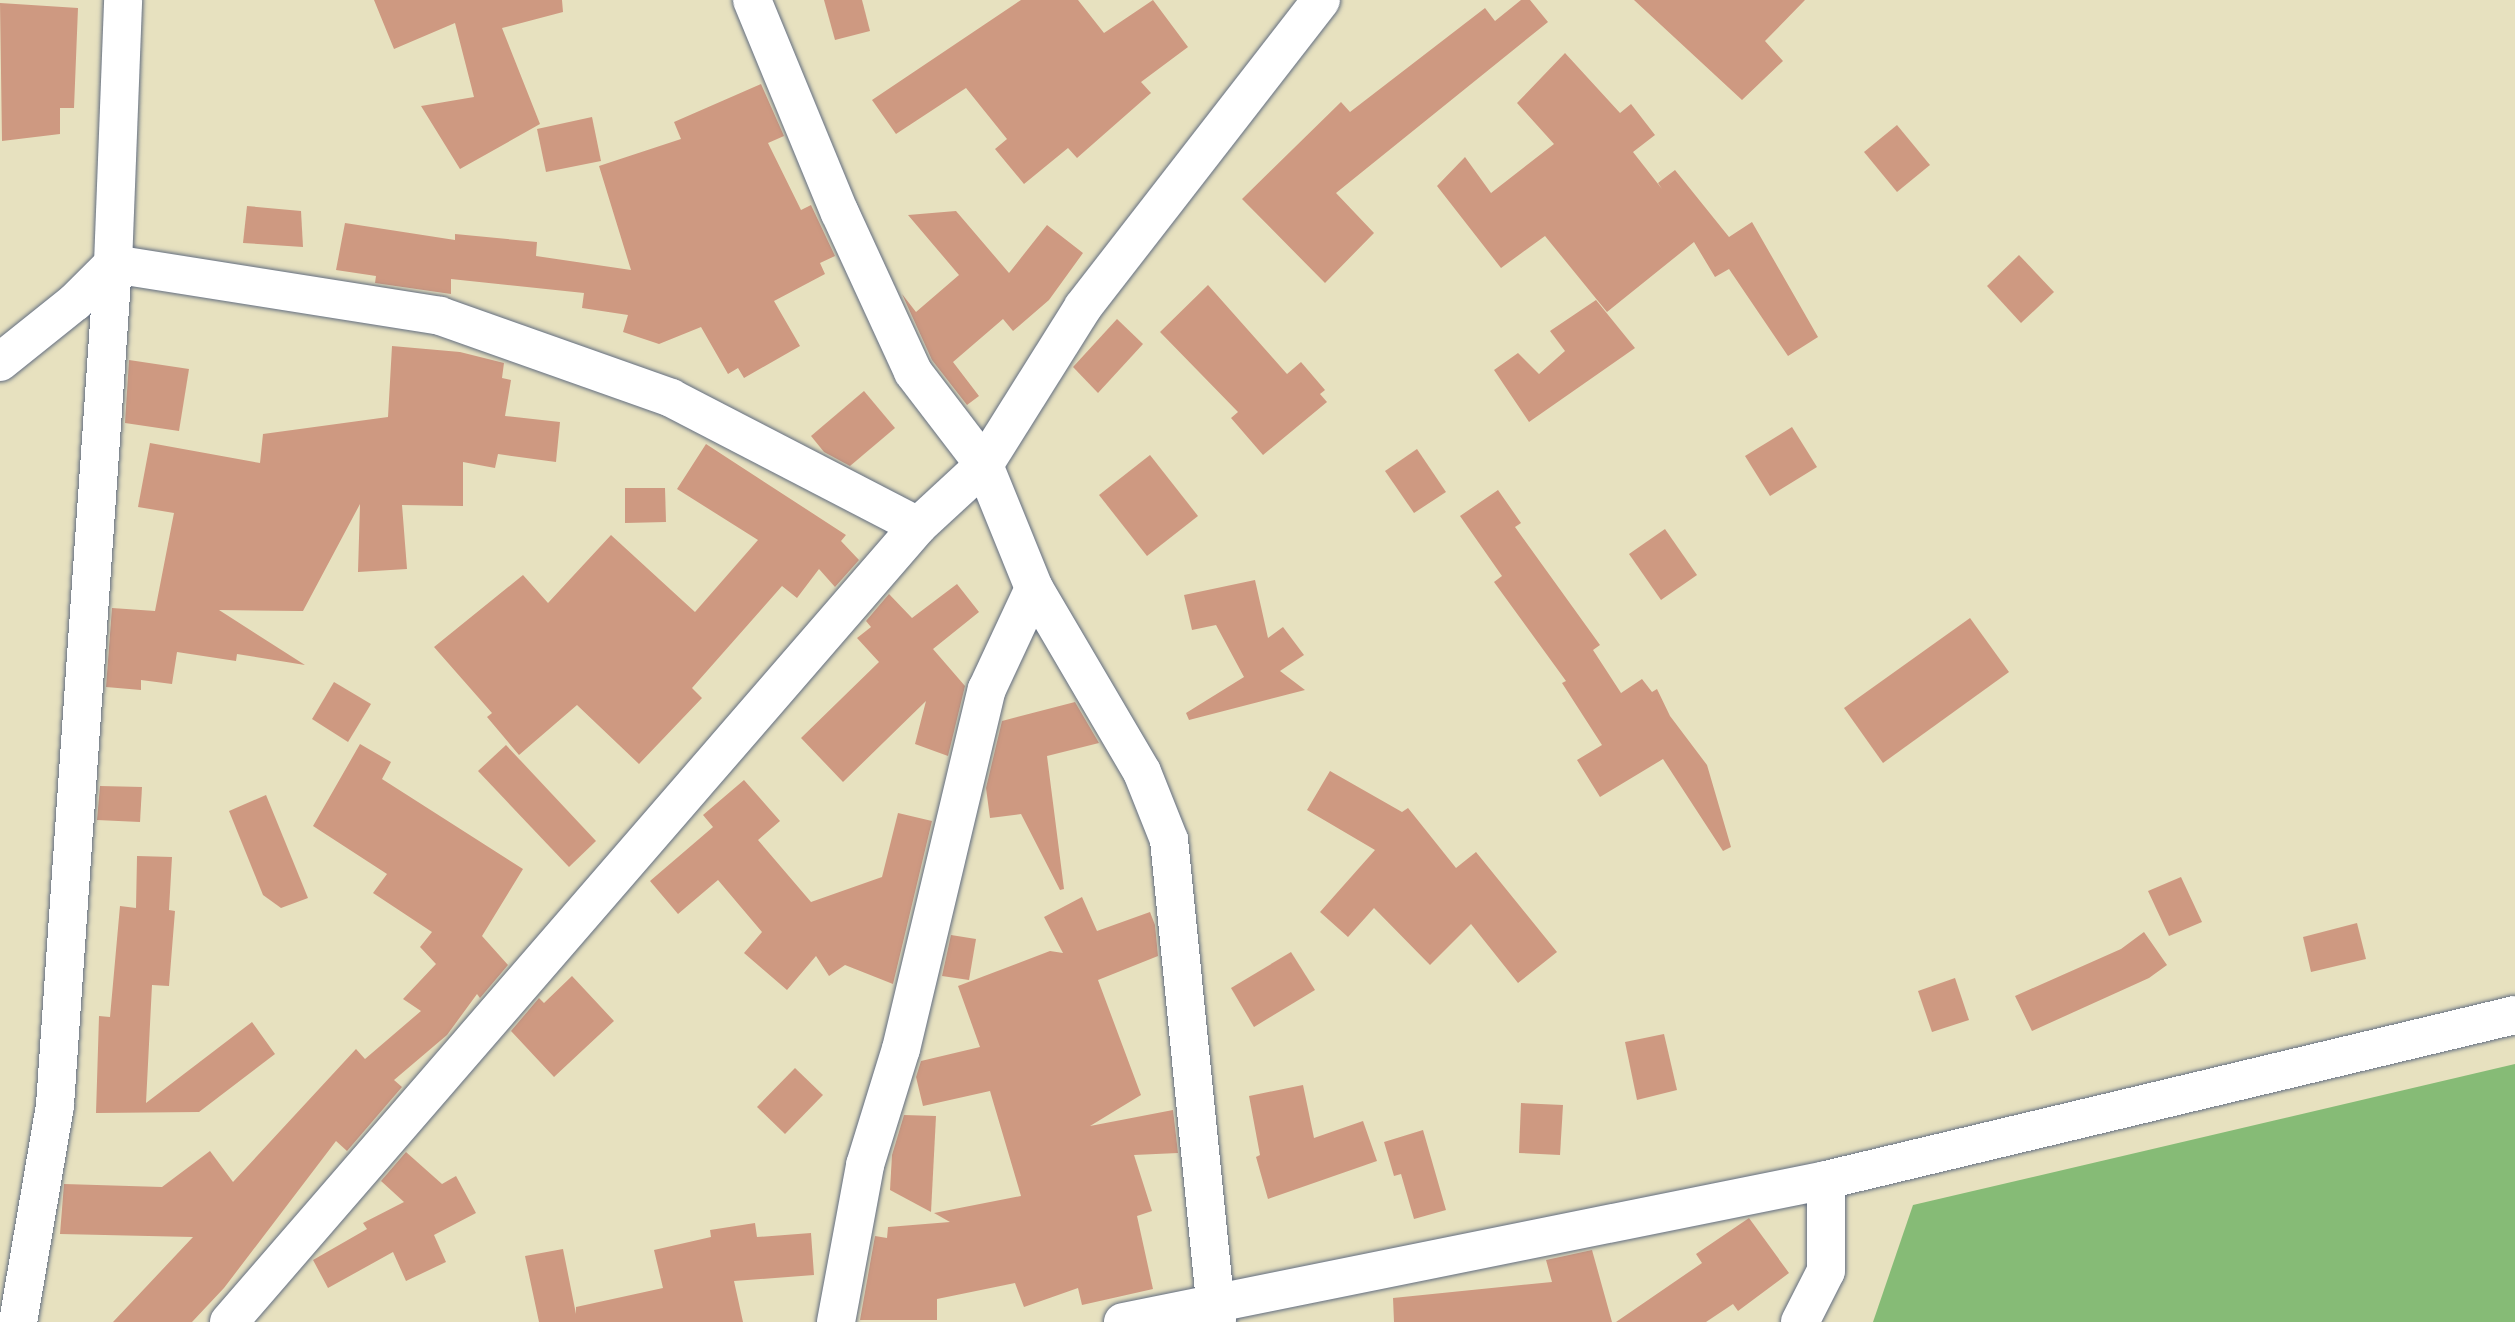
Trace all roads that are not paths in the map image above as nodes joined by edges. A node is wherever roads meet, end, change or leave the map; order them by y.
1 (123, 0) edge
2 (752, 0) edge
3 (1321, 0) edge
4 (114, 264) junction
5 (0, 362) edge
6 (984, 465) junction
7 (918, 526) junction
8 (1034, 588) junction
9 (2515, 1015) edge
10 (1826, 1180) junction
11 (1217, 1312) edge
12 (1142, 1320) edge
13 (18, 1322) edge
14 (229, 1322) edge
15 (836, 1322) edge
16 (1800, 1322) edge

1 - 4 street
2 - 6 street
3 - 6 street
4 - 5 street
4 - 7 street
4 - 13 street
6 - 7 street
6 - 8 street
7 - 14 street
8 - 11 street
8 - 15 street
9 - 10 street
10 - 11 street
10 - 16 street
11 - 12 street

